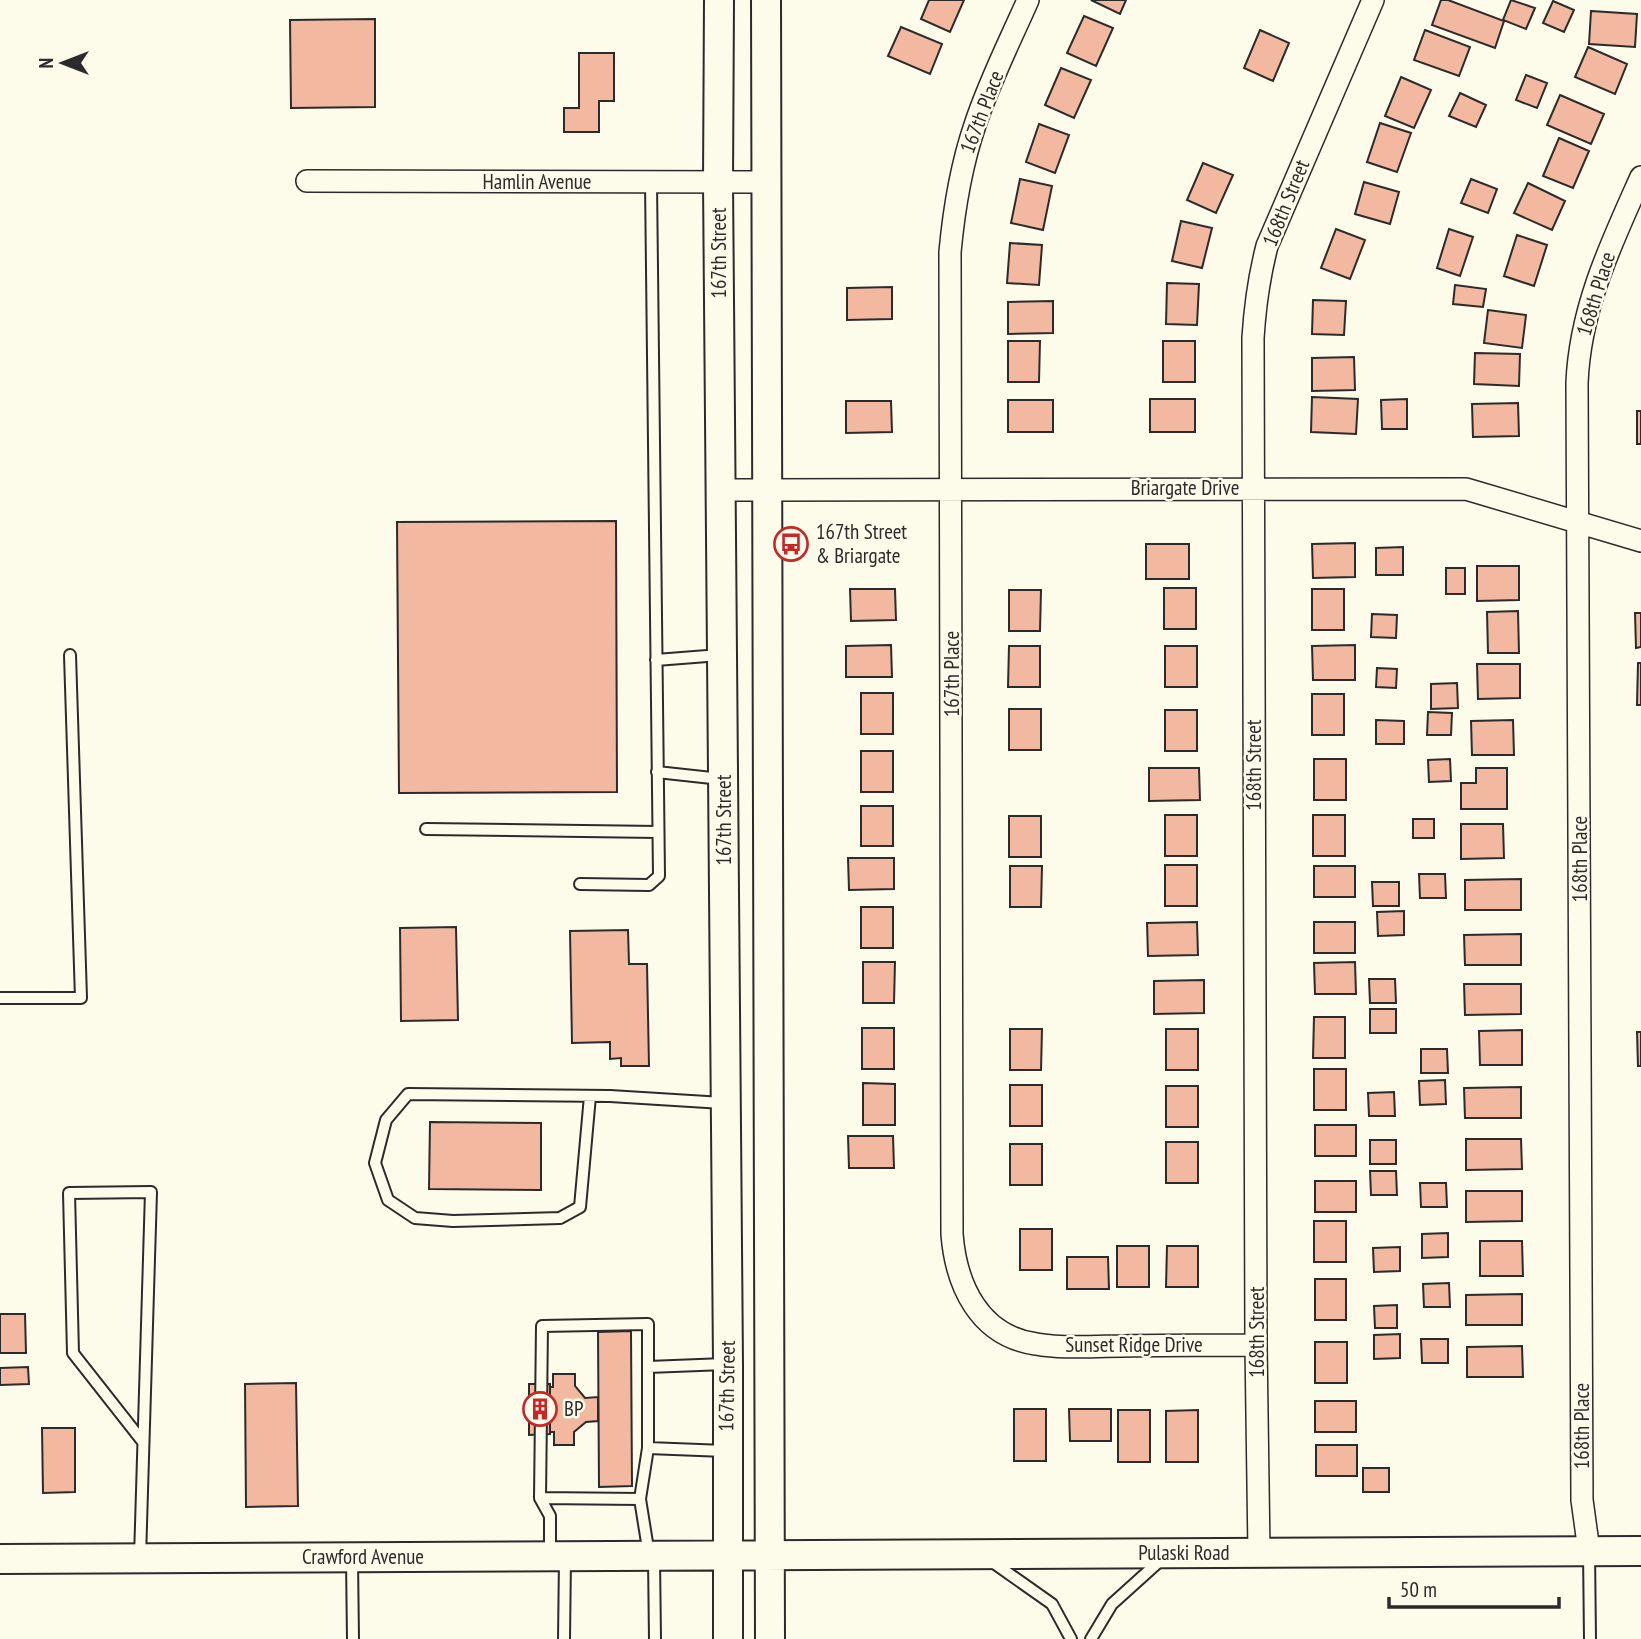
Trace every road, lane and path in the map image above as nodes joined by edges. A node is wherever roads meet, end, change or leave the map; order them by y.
1 (719, 0) edge
2 (766, 0) edge
3 (1028, 0) edge
4 (1373, 0) edge
5 (1641, 177) edge
6 (307, 181) dead end
7 (651, 182) junction
8 (718, 182) junction
9 (766, 182) junction
10 (952, 488) junction
11 (1254, 488) junction
12 (767, 489) junction
13 (721, 490) junction
14 (1578, 523) junction
15 (1641, 541) edge
16 (70, 655) dead end
17 (722, 655) junction
18 (656, 660) junction
19 (657, 772) junction
20 (723, 779) junction
21 (425, 829) dead end
22 (658, 832) junction
23 (580, 884) dead end
24 (0, 998) edge
25 (590, 1096) junction
26 (726, 1103) junction
27 (1014, 1337) joint
28 (1256, 1345) junction
29 (728, 1364) junction
30 (648, 1367) junction
31 (143, 1442) junction
32 (648, 1448) junction
33 (727, 1451) junction
34 (540, 1498) junction
35 (640, 1499) junction
36 (1589, 1551) junction
37 (1641, 1551) edge
38 (1259, 1552) junction
39 (1169, 1553) junction
40 (770, 1554) junction
41 (980, 1554) junction
42 (652, 1555) junction
43 (727, 1555) junction
44 (557, 1556) junction
45 (352, 1557) junction
46 (140, 1558) junction
47 (0, 1559) edge
48 (353, 1639) edge
49 (564, 1639) edge
50 (655, 1639) edge
51 (728, 1639) edge
52 (770, 1639) edge
53 (1071, 1639) edge
54 (1091, 1639) edge
55 (1590, 1639) edge

1 - 8 main road, 167th Street
2 - 9 main road, 167th Street
3 - 10 street, 167th Place
4 - 11 street, 168th Street
5 - 14 street, 168th Place
6 - 7 street, Hamlin Avenue
7 - 8 street, Hamlin Avenue
7 - 18 lane
8 - 9 street, Hamlin Avenue
8 - 13 main road, 167th Street
9 - 12 main road, 167th Street
10 - 11 street, Briargate Drive
10 - 12 street, Briargate Drive
10 - 27 street, 167th Place
11 - 14 street, Briargate Drive
11 - 28 street, 168th Street
12 - 13 street, Briargate Drive
12 - 40 main road, 167th Street
13 - 17 main road, 167th Street
14 - 15 street, Briargate Drive
14 - 36 street, 168th Place
16 - 24 lane
17 - 18 lane
17 - 20 main road, 167th Street
18 - 19 lane
19 - 20 lane
19 - 22 lane
20 - 26 main road, 167th Street
21 - 22 lane
22 - 23 lane
25 - 25 lane
25 - 26 lane
26 - 29 main road, 167th Street
27 - 28 street, Sunset Ridge Drive
28 - 38 street, 168th Street
29 - 30 lane
29 - 33 main road, 167th Street
30 - 32 lane
30 - 34 lane
31 - 31 lane
31 - 46 lane
32 - 33 lane
32 - 35 lane
33 - 43 main road, 167th Street
34 - 35 lane
34 - 44 lane
35 - 42 lane
36 - 37 main road, Pulaski Road
36 - 38 main road, Pulaski Road
36 - 55 lane
38 - 39 main road, Pulaski Road
39 - 41 main road, Pulaski Road
39 - 54 lane
40 - 41 main road, Pulaski Road
40 - 43 main road, Pulaski Road
40 - 52 main road, 167th Street
41 - 53 lane
42 - 43 main road, Crawford Avenue
42 - 44 main road, Crawford Avenue
42 - 50 lane
43 - 51 main road, 167th Street
44 - 45 main road, Crawford Avenue
44 - 49 lane
45 - 46 main road, Crawford Avenue
45 - 48 lane
46 - 47 main road, Crawford Avenue

